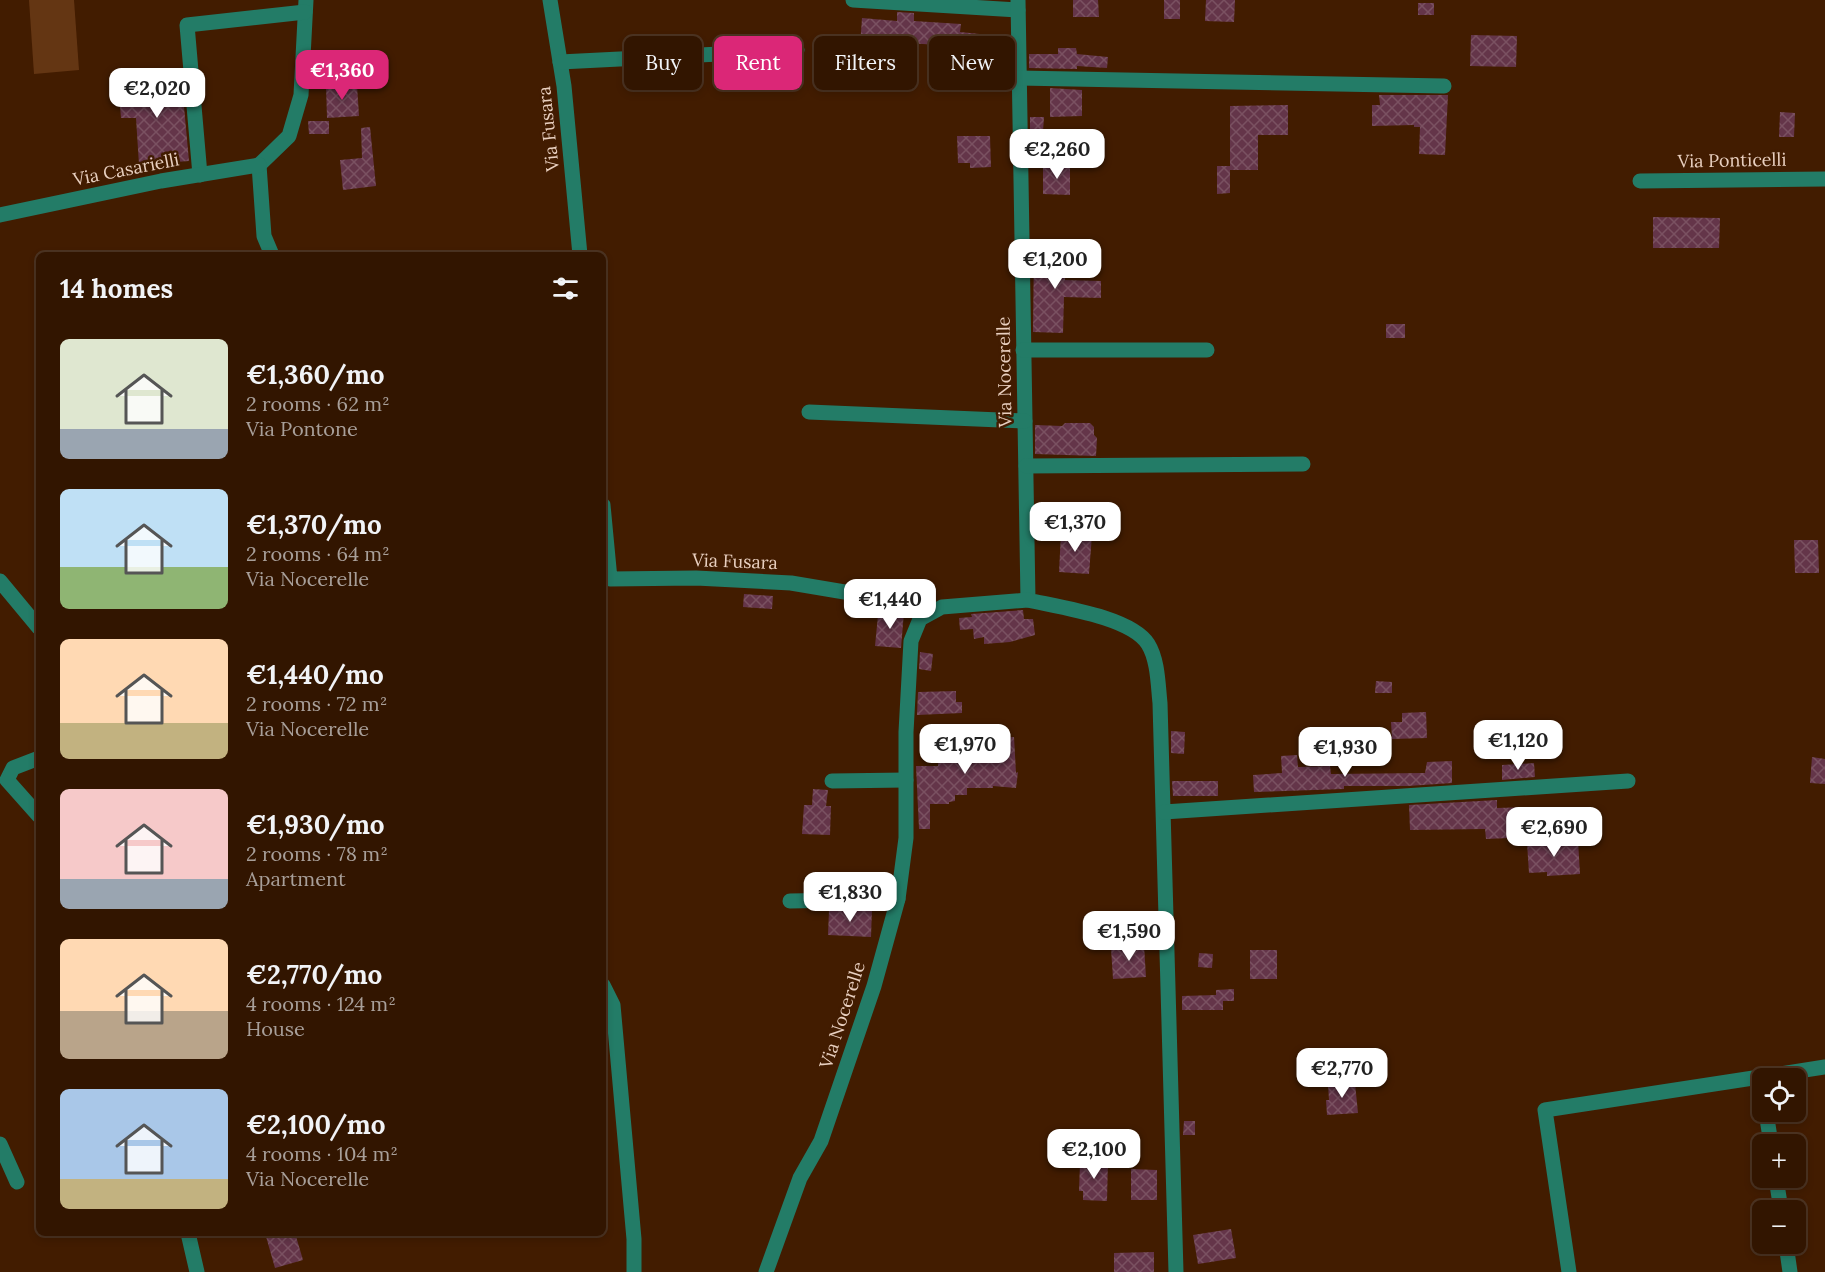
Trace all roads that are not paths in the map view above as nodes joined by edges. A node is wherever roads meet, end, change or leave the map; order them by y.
1 (550, 0) edge
2 (853, 0) edge
3 (1018, 5) edge
4 (305, 6) edge
5 (714, 55) edge
6 (560, 62) junction
7 (1018, 78) junction
8 (1444, 86) dead end
9 (259, 165) junction
10 (200, 175) junction
11 (1825, 179) edge
12 (1640, 181) dead end
13 (0, 215) edge
14 (271, 252) edge
15 (580, 252) edge
16 (1023, 350) junction
17 (1207, 350) dead end
18 (808, 412) dead end
19 (1025, 421) junction
20 (1303, 464) dead end
21 (1026, 466) junction
22 (606, 537) edge
23 (0, 581) edge
24 (1028, 600) junction
25 (924, 616) junction
26 (36, 624) edge
27 (36, 759) edge
28 (906, 780) junction
29 (832, 781) dead end
30 (1628, 781) dead end
31 (1164, 812) junction
32 (36, 813) edge
33 (898, 899) junction
34 (790, 901) dead end
35 (606, 990) edge
36 (1825, 1067) edge
37 (1806, 1072) edge
38 (1752, 1084) edge
39 (0, 1144) edge
40 (17, 1182) dead end
41 (189, 1236) edge
42 (1787, 1254) edge
43 (197, 1272) edge
44 (634, 1272) edge
45 (766, 1272) edge
46 (1176, 1272) edge
47 (1569, 1272) edge
48 (1790, 1272) edge

1 - 6 street, Via Fusara
2 - 3 street
3 - 7 street, Via Nocerelle
4 - 9 street
4 - 10 street
5 - 6 street
6 - 15 street, Via Fusara
7 - 8 street
7 - 16 street, Via Nocerelle
9 - 10 street, Via Casarielli
9 - 14 street
10 - 13 street, Via Casarielli
11 - 12 street, Via Ponticelli
16 - 17 street
16 - 19 street, Via Nocerelle
18 - 19 street
19 - 21 street, Via Nocerelle
20 - 21 street
21 - 24 street, Via Nocerelle
22 - 25 street, Via Fusara
23 - 26 street
24 - 25 street
24 - 31 street
25 - 28 street, Via Nocerelle
27 - 32 street
28 - 29 street
28 - 33 street, Via Nocerelle
30 - 31 street
31 - 46 street
33 - 34 street
33 - 45 street, Via Nocerelle
35 - 44 street
36 - 37 street
38 - 47 street
39 - 40 street
41 - 43 street
42 - 48 street

